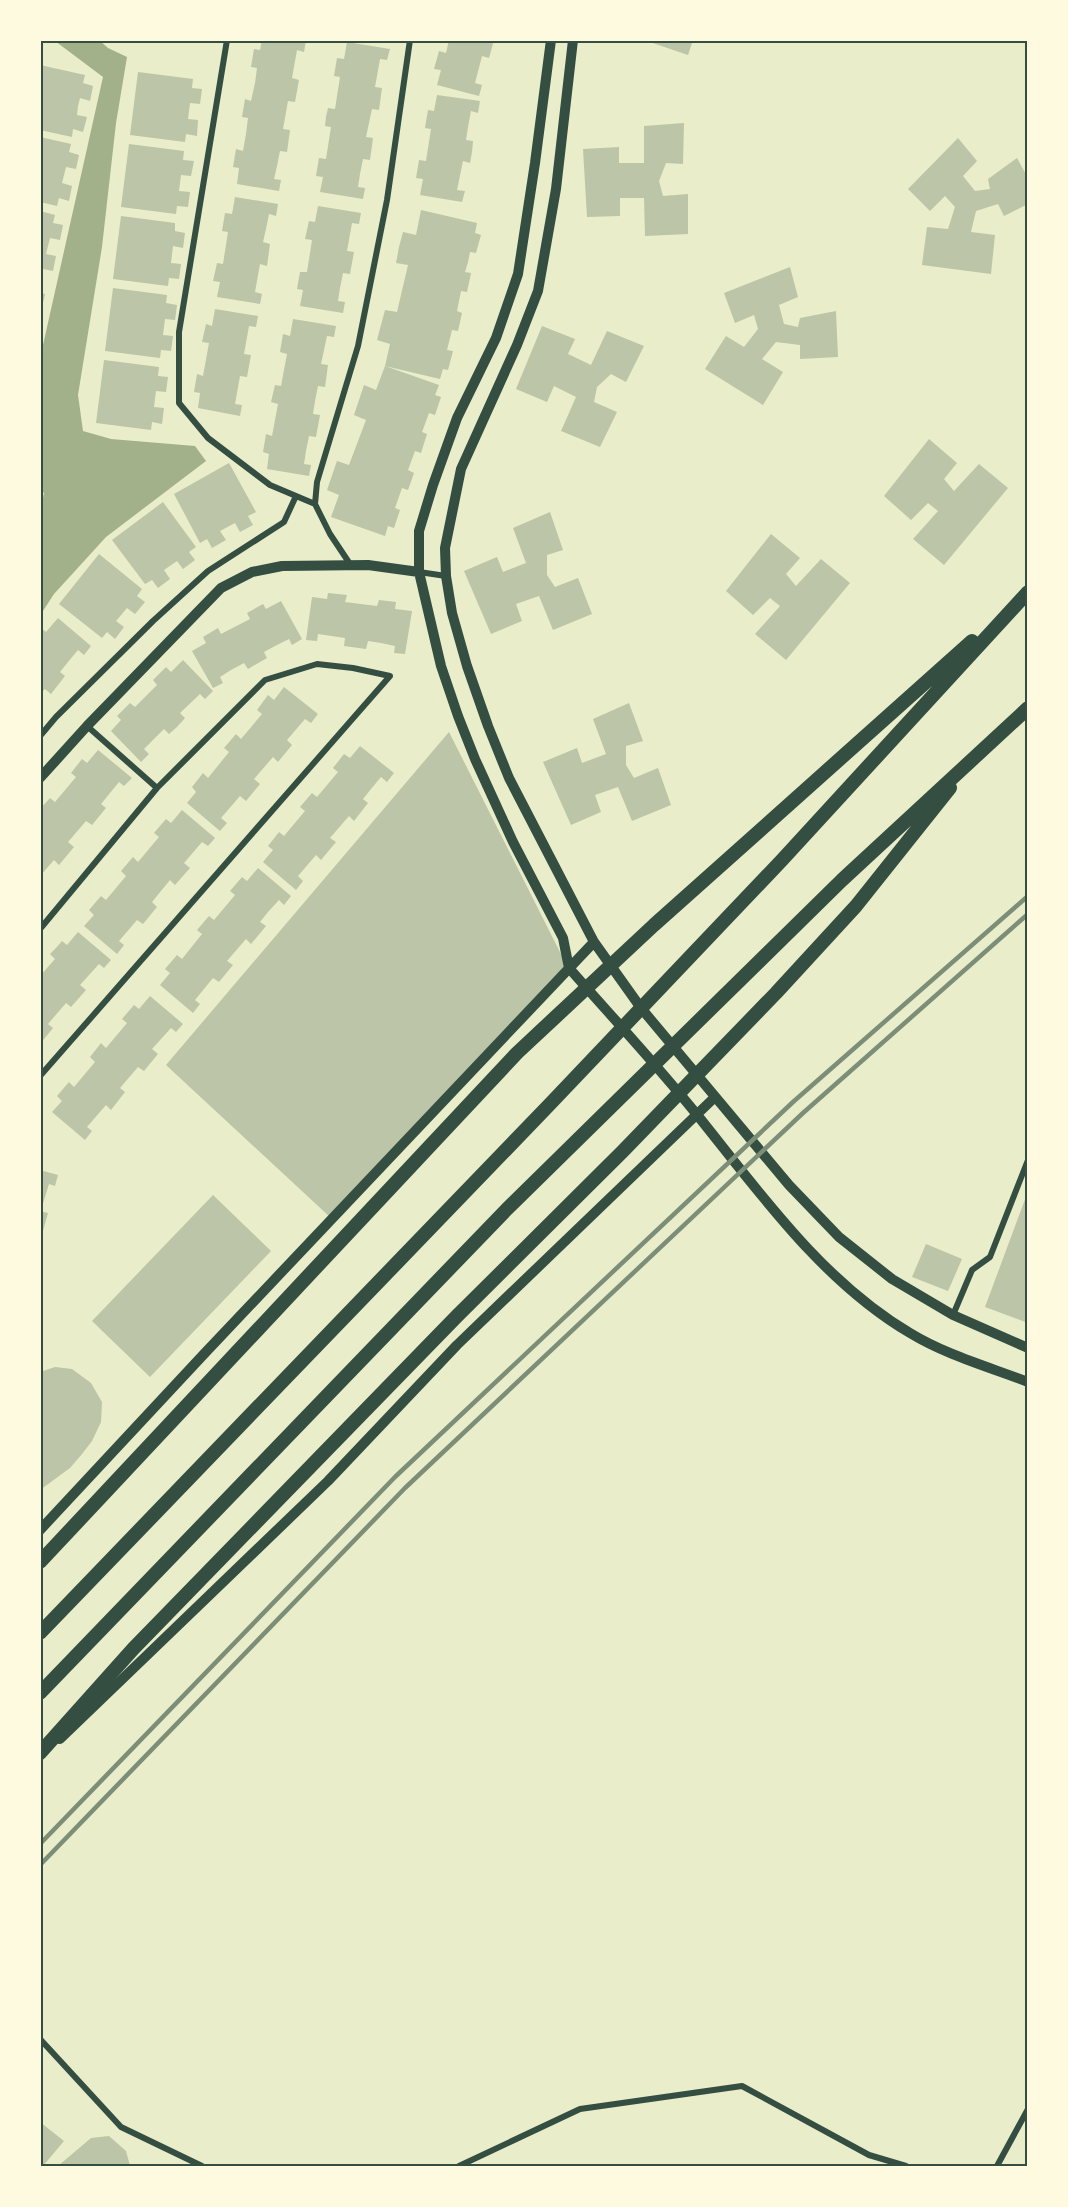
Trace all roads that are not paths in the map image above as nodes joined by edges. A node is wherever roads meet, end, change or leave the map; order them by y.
1 (227, 40) edge
2 (410, 40) edge
3 (551, 40) edge
4 (573, 40) edge
5 (296, 496) junction
6 (315, 504) junction
7 (350, 564) junction
8 (419, 572) junction
9 (446, 576) junction
10 (1028, 592) edge
11 (1028, 708) edge
12 (87, 726) junction
13 (40, 736) edge
14 (981, 749) junction
15 (40, 778) edge
16 (157, 788) junction
17 (40, 929) edge
18 (594, 942) junction
19 (569, 968) junction
20 (40, 1076) edge
21 (715, 1097) junction
22 (697, 1114) junction
23 (1028, 1160) edge
24 (952, 1315) junction
25 (1028, 1348) edge
26 (1028, 1382) edge
27 (40, 1530) edge
28 (40, 1562) edge
29 (40, 1633) edge
30 (40, 1693) edge
31 (40, 1755) edge
32 (42, 2044) edge
33 (1028, 2109) edge
34 (202, 2166) edge
35 (459, 2166) edge
36 (906, 2166) edge
37 (997, 2166) edge

1 - 5 street
2 - 6 street
3 - 8 street
4 - 9 street
5 - 6 street
5 - 13 street
6 - 7 street
7 - 8 street
7 - 12 street
8 - 9 street
8 - 19 street
9 - 18 street
10 - 28 highway
10 - 29 highway
11 - 14 highway
12 - 15 street
12 - 16 street
14 - 30 highway
14 - 31 highway
16 - 17 street
16 - 20 street
18 - 19 street
18 - 21 street
19 - 22 street
19 - 27 street
21 - 22 street
21 - 24 street
22 - 26 street
22 - 31 street
23 - 24 street
24 - 25 street
32 - 34 street
33 - 37 street
35 - 36 street

